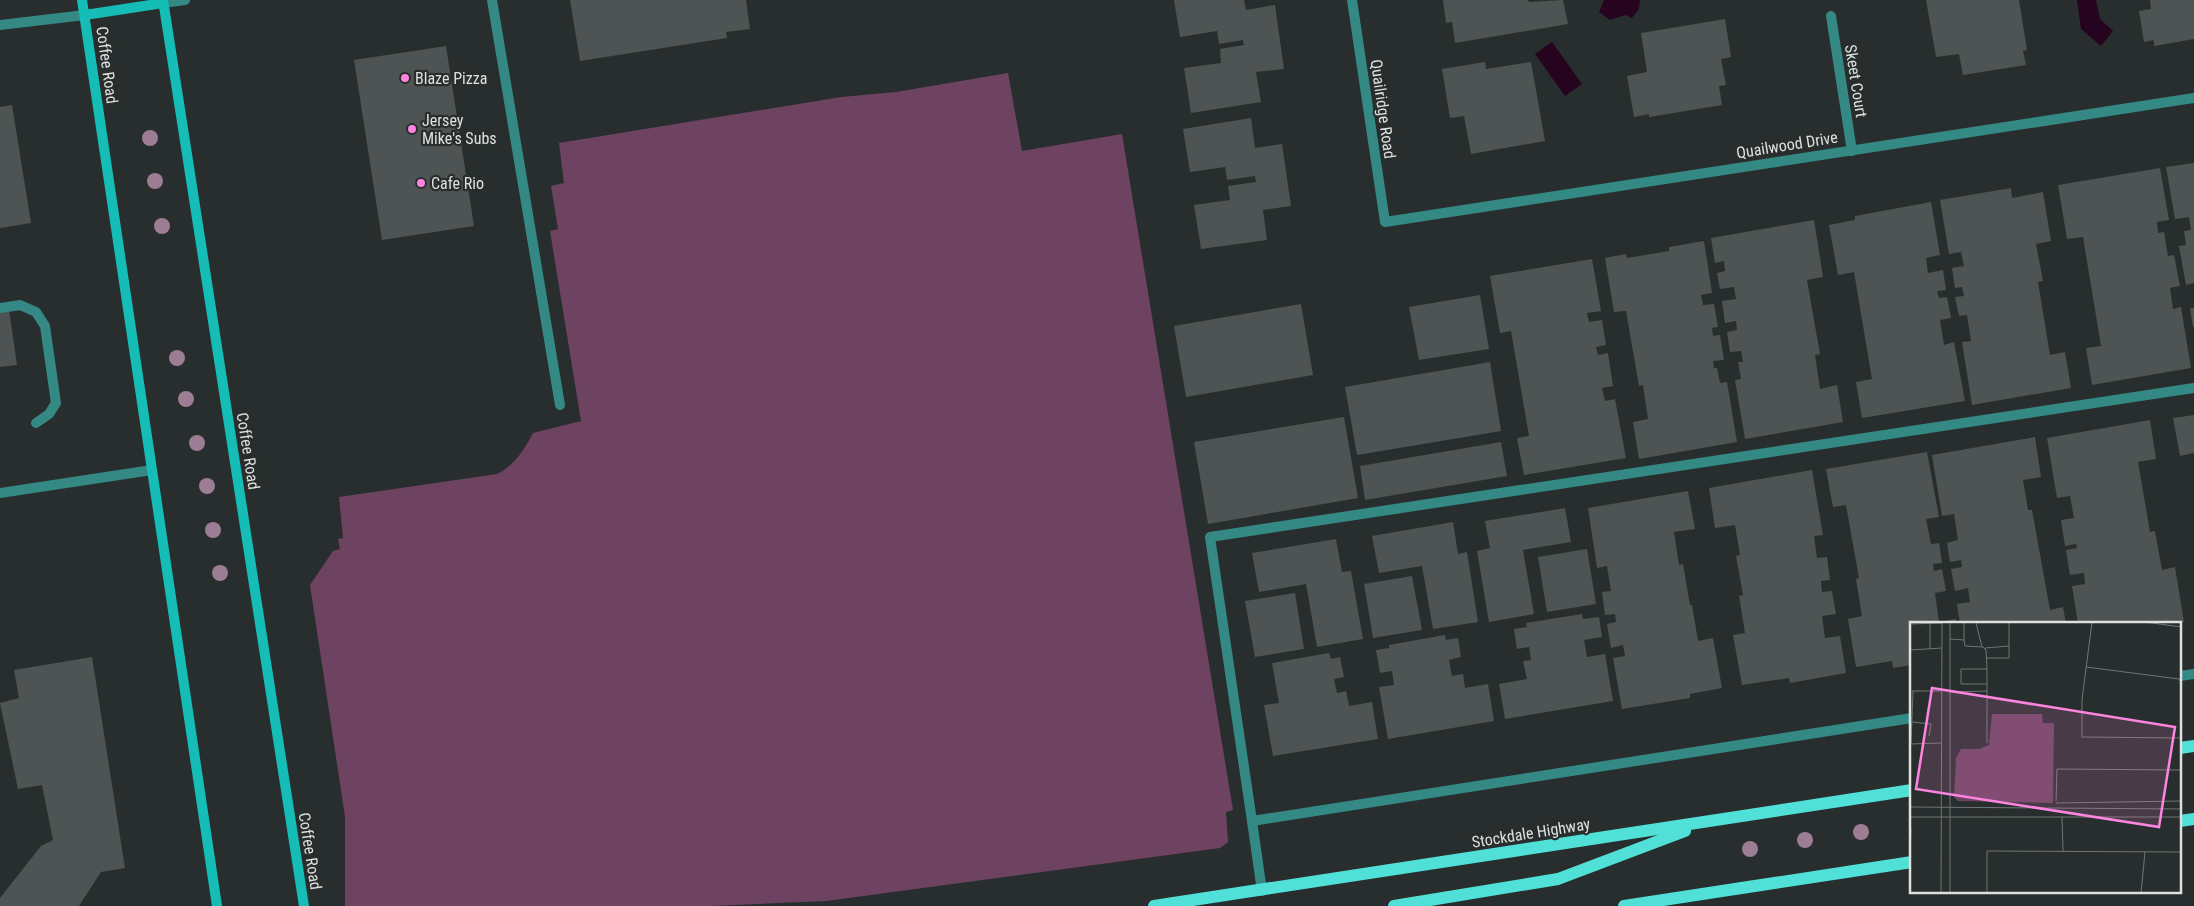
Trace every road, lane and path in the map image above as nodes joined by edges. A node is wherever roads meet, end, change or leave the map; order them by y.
1 (82, 0) edge
2 (185, 0) edge
3 (492, 0) edge
4 (1352, 0) edge
5 (163, 2) edge
6 (85, 15) junction
7 (1831, 16) dead end
8 (0, 26) edge
9 (2194, 98) edge
10 (1852, 151) junction
11 (1385, 222) joint
12 (0, 308) edge
13 (2194, 388) edge
14 (560, 405) dead end
15 (36, 423) dead end
16 (152, 470) junction
17 (0, 493) edge
18 (1910, 718) edge
19 (1910, 790) edge
20 (1252, 821) junction
21 (1708, 823) junction
22 (1910, 862) edge
23 (1262, 891) junction
24 (217, 906) edge
25 (304, 906) edge
26 (1154, 906) edge
27 (1394, 906) edge
28 (1624, 906) edge

1 - 6 main road, Coffee Road
2 - 5 street
3 - 14 street
4 - 11 street, Quailridge Road
5 - 6 main road
5 - 25 main road, Coffee Road
6 - 8 street
6 - 16 main road, Coffee Road
7 - 10 street, Skeet Court
9 - 10 street, Quailwood Drive
10 - 11 street, Quailwood Drive
12 - 15 street
13 - 20 street
16 - 17 street
16 - 24 main road, Coffee Road
18 - 20 street
19 - 21 main road, Stockdale Highway
20 - 23 street
21 - 23 main road, Stockdale Highway
21 - 27 main road
22 - 28 main road
23 - 26 main road, Stockdale Highway

